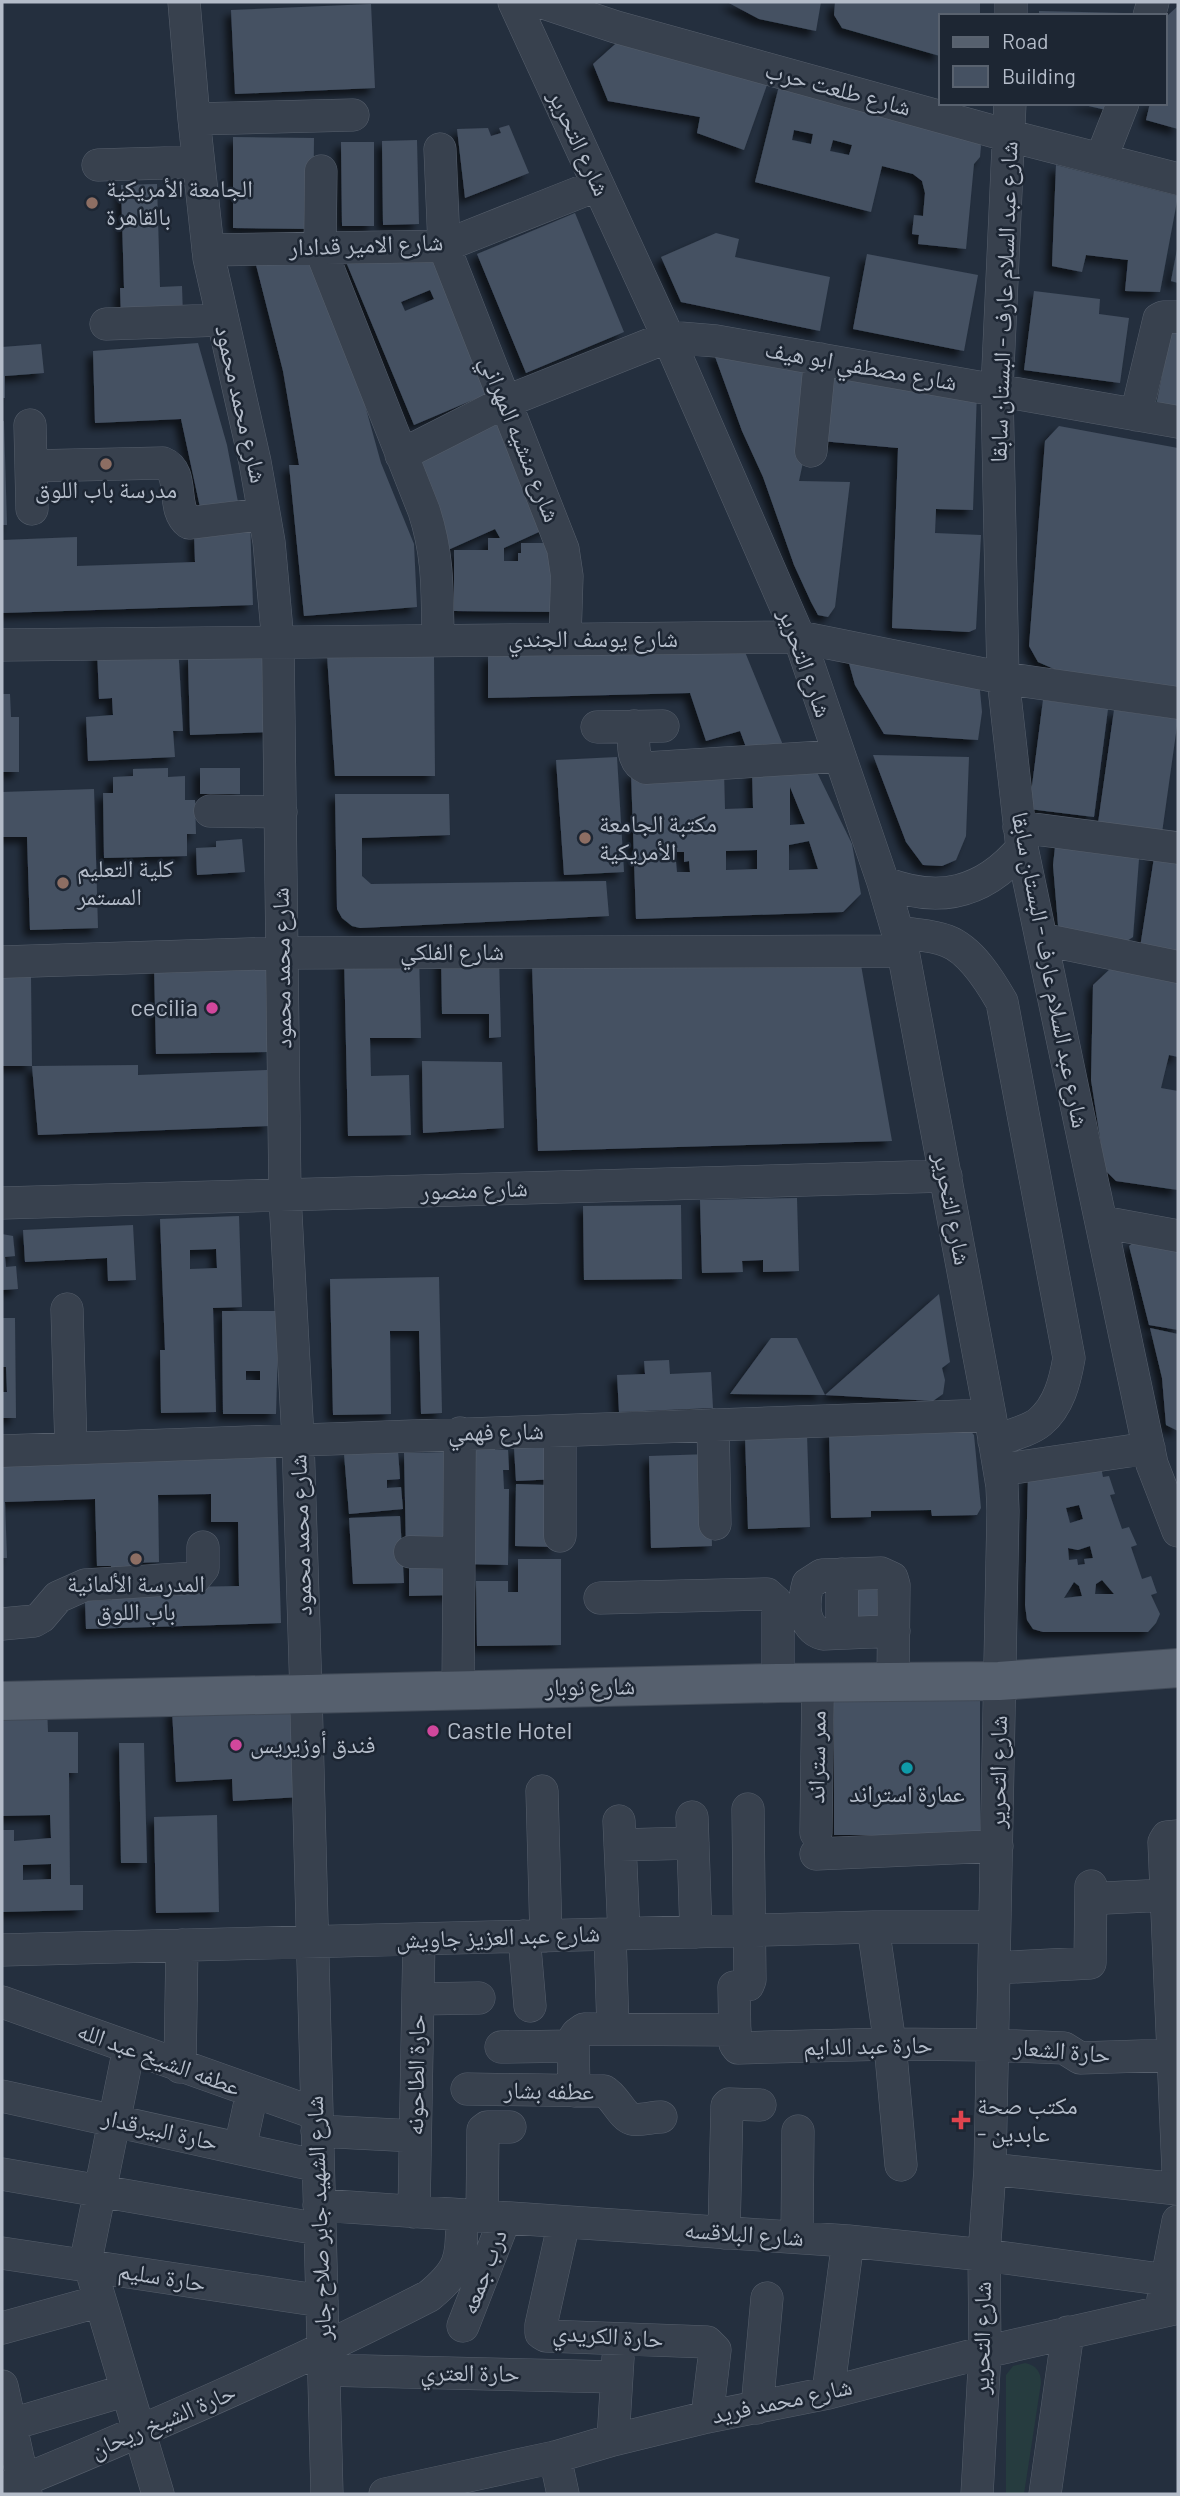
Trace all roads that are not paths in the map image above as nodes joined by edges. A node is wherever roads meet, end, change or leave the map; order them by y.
1 (184, 2) edge
2 (514, 2) edge
3 (542, 2) edge
4 (1010, 105) edge
5 (1122, 105) edge
6 (353, 115) dead end
7 (194, 119) junction
8 (1010, 136) junction
9 (440, 149) dead end
10 (1101, 159) junction
11 (198, 162) junction
12 (99, 165) dead end
13 (321, 171) dead end
14 (1178, 179) edge
15 (598, 185) junction
16 (444, 246) junction
17 (320, 248) junction
18 (208, 250) junction
19 (1178, 317) edge
20 (222, 320) junction
21 (106, 324) dead end
22 (1132, 336) dead end
23 (668, 337) junction
24 (820, 359) junction
25 (997, 390) junction
26 (505, 402) junction
27 (1128, 413) junction
28 (1178, 422) edge
29 (30, 425) dead end
30 (811, 451) dead end
31 (401, 455) junction
32 (31, 466) junction
33 (32, 509) dead end
34 (264, 514) junction
35 (799, 637) junction
36 (438, 639) junction
37 (565, 639) junction
38 (278, 642) junction
39 (2, 645) edge
40 (1003, 678) junction
41 (1178, 703) edge
42 (597, 727) dead end
43 (838, 756) junction
44 (210, 811) dead end
45 (281, 812) junction
46 (1020, 838) junction
47 (1178, 848) edge
48 (883, 882) junction
49 (1041, 939) junction
50 (900, 942) junction
51 (282, 953) junction
52 (2, 962) edge
53 (1178, 967) edge
54 (946, 1176) junction
55 (285, 1196) junction
56 (2, 1203) edge
57 (1102, 1222) junction
58 (1178, 1236) edge
59 (67, 1309) dead end
60 (713, 1425) junction
61 (561, 1431) junction
62 (460, 1433) junction
63 (298, 1439) junction
64 (995, 1442) junction
65 (71, 1448) junction
66 (1149, 1448) junction
67 (2, 1451) edge
68 (715, 1524) dead end
69 (1178, 1531) edge
70 (560, 1536) dead end
71 (203, 1547) dead end
72 (410, 1552) dead end
73 (459, 1553) junction
74 (600, 1598) dead end
75 (2, 1624) edge
76 (894, 1631) junction
77 (832, 1634) junction
78 (1178, 1668) edge
79 (893, 1681) junction
80 (999, 1681) junction
81 (821, 1682) junction
82 (778, 1683) junction
83 (458, 1690) junction
84 (306, 1694) junction
85 (2, 1701) edge
86 (542, 1791) dead end
87 (748, 1809) dead end
88 (1160, 1838) edge
89 (997, 1846) junction
90 (1167, 1895) junction
91 (873, 1927) junction
92 (994, 1927) junction
93 (1173, 1928) edge
94 (748, 1930) junction
95 (696, 1932) junction
96 (617, 1934) junction
97 (536, 1936) junction
98 (419, 1939) junction
99 (312, 1942) junction
100 (182, 1945) junction
101 (2, 1950) edge
102 (994, 1968) junction
103 (1174, 1985) edge
104 (479, 1998) dead end
105 (418, 1999) junction
106 (2, 2002) edge
107 (530, 2006) dead end
108 (613, 2029) junction
109 (739, 2039) junction
110 (890, 2044) junction
111 (992, 2045) junction
112 (573, 2046) junction
113 (501, 2047) dead end
114 (129, 2048) junction
115 (1173, 2055) junction
116 (180, 2067) junction
117 (467, 2090) dead end
118 (573, 2091) junction
119 (252, 2092) junction
120 (2, 2096) edge
121 (760, 2105) dead end
122 (661, 2117) dead end
123 (114, 2120) junction
124 (1177, 2121) edge
125 (317, 2123) junction
126 (510, 2127) dead end
127 (798, 2131) dead end
128 (415, 2136) junction
129 (240, 2148) junction
130 (901, 2165) dead end
131 (318, 2166) junction
132 (990, 2169) junction
133 (1178, 2169) edge
134 (2, 2174) edge
135 (1178, 2189) edge
136 (100, 2192) junction
137 (414, 2212) junction
138 (319, 2217) junction
139 (483, 2217) junction
140 (1178, 2221) edge
141 (564, 2222) junction
142 (724, 2233) junction
143 (797, 2237) junction
144 (848, 2241) junction
145 (2, 2253) edge
146 (984, 2255) junction
147 (88, 2266) junction
148 (767, 2298) dead end
149 (1168, 2300) edge
150 (100, 2301) junction
151 (321, 2301) junction
152 (463, 2326) dead end
153 (2, 2328) edge
154 (1068, 2332) junction
155 (576, 2337) junction
156 (619, 2339) junction
157 (985, 2352) junction
158 (323, 2360) junction
159 (572, 2376) junction
160 (616, 2377) junction
161 (2, 2386) edge
162 (127, 2390) junction
163 (828, 2393) junction
164 (757, 2408) junction
165 (707, 2417) junction
166 (6, 2426) edge
167 (140, 2432) junction
168 (613, 2440) junction
169 (555, 2457) junction
170 (462, 2486) edge
171 (17, 2488) edge
172 (158, 2494) edge
173 (327, 2494) edge
174 (385, 2494) edge
175 (563, 2494) edge
176 (977, 2494) edge
177 (1045, 2494) edge

1 - 7 street, شارع محمد محمود
2 - 15 street, شارع التحرير
3 - 8 street, شارع طلعت حرب
4 - 8 street, شارع عبد السلام عارف - البستان سابقا
5 - 10 street
6 - 7 street
7 - 11 street, شارع محمد محمود
8 - 10 street, شارع طلعت حرب
8 - 25 street, شارع عبد السلام عارف - البستان سابقا
9 - 16 street, شارع منشيه المهراني
10 - 14 street, شارع طلعت حرب
11 - 12 street
11 - 18 street, شارع محمد محمود
13 - 17 street
15 - 16 street, شارع الامير قدادار
15 - 23 street, شارع التحرير
16 - 17 street, شارع الامير قدادار
16 - 26 street, شارع منشيه المهراني
17 - 18 street, شارع الامير قدادار
17 - 31 street
18 - 20 street, شارع محمد محمود
19 - 27 street
20 - 21 street
20 - 34 street, شارع محمد محمود
22 - 27 street
23 - 24 street, شارع مصطفي ابو هيف
23 - 26 street
23 - 35 street, شارع التحرير
24 - 25 street, شارع مصطفي ابو هيف
24 - 30 street
25 - 27 street, شارع مصطفي ابو هيف
25 - 40 street, شارع عبد السلام عارف - البستان سابقا
26 - 31 street
26 - 37 street, شارع منشيه المهراني
27 - 28 street, شارع مصطفي ابو هيف
29 - 32 street
31 - 36 street
32 - 33 street
32 - 34 street
34 - 38 street, شارع محمد محمود
35 - 37 street, شارع يوسف الجندي
35 - 40 street, شارع يوسف الجندي
35 - 43 street, شارع التحرير
36 - 37 street, شارع يوسف الجندي
36 - 38 street, شارع يوسف الجندي
38 - 39 street, شارع يوسف الجندي
38 - 45 street, شارع محمد محمود
40 - 41 street, شارع يوسف الجندي
40 - 46 street, شارع عبد السلام عارف - البستان سابقا
42 - 43 street
43 - 48 street, شارع التحرير
44 - 45 street
45 - 51 street, شارع محمد محمود
46 - 47 street
46 - 48 street
46 - 49 street, شارع عبد السلام عارف - البستان سابقا
48 - 50 street, شارع التحرير
49 - 53 street
49 - 57 street, شارع عبد السلام عارف - البستان سابقا
50 - 51 street, شارع الفلكي
50 - 54 street, شارع التحرير
50 - 64 street, شارع الفلكي
51 - 52 street, شارع الفلكي
51 - 55 street, شارع محمد محمود
54 - 55 street, شارع منصور
54 - 64 street, شارع التحرير
55 - 56 street, شارع منصور
55 - 63 street, شارع محمد محمود
57 - 58 street
57 - 66 street, شارع عبد السلام عارف - البستان سابقا
59 - 65 street
60 - 61 street, شارع فهمي
60 - 64 street, شارع فهمي
60 - 68 street
61 - 62 street, شارع فهمي
61 - 70 street
62 - 63 street, شارع فهمي
62 - 73 street
63 - 65 street, شارع فهمي
63 - 84 street, شارع محمد محمود
64 - 66 street
64 - 80 street, شارع التحرير
65 - 67 street, شارع فهمي
66 - 69 street, شارع عبد السلام عارف - البستان سابقا
71 - 75 street
72 - 73 street
73 - 83 street
74 - 82 street
76 - 77 street
76 - 77 street
76 - 79 street
77 - 81 street, ممر ستراند
78 - 80 main road, شارع نوبار
79 - 80 main road, شارع نوبار
79 - 81 main road, شارع نوبار
80 - 89 street, شارع التحرير
81 - 82 main road, شارع نوبار
81 - 89 street, ممر ستراند
82 - 83 main road, شارع نوبار
83 - 84 main road, شارع نوبار
84 - 85 main road, شارع نوبار
84 - 99 street, شارع محمد محمود
86 - 97 street
87 - 94 street
88 - 90 street
89 - 92 street, شارع التحرير
90 - 93 street
90 - 102 street
91 - 92 street, شارع عبد العزيز جاويش
91 - 94 street, شارع عبد العزيز جاويش
91 - 110 street
92 - 102 street, شارع التحرير
93 - 103 street
94 - 95 street, شارع عبد العزيز جاويش
94 - 109 street
95 - 96 street, شارع عبد العزيز جاويش
95 - 96 street
96 - 97 street, شارع عبد العزيز جاويش
96 - 108 street
97 - 98 street, شارع عبد العزيز جاويش
97 - 107 street
98 - 99 street, شارع عبد العزيز جاويش
98 - 105 street, حارة الطاحونه
99 - 100 street, شارع عبد العزيز جاويش
99 - 125 street, شارع الشهيد جابر صلاح جابر
100 - 101 street, شارع عبد العزيز جاويش
100 - 116 street
102 - 111 street, شارع التحرير
103 - 115 street
104 - 105 street
105 - 128 street, حارة الطاحونه
106 - 114 street, عطفه الشيخ عبد الله
108 - 109 street, حارة عبد الدايم
108 - 112 street, حارة عبد الدايم
109 - 110 street, حارة عبد الدايم
110 - 111 street, حارة عبد الدايم
110 - 130 street
111 - 115 street, حارة الشعار
111 - 132 street, شارع التحرير
112 - 113 street
112 - 118 street
114 - 116 street, عطفه الشيخ عبد الله
114 - 123 street
115 - 124 street
116 - 119 street, عطفه الشيخ عبد الله
117 - 118 street, عطفه بشار
118 - 122 street, عطفه بشار
119 - 125 street, عطفه الشيخ عبد الله
119 - 129 street
120 - 123 street, حارة البيرقدار
121 - 142 street
123 - 129 street, حارة البيرقدار
123 - 136 street
124 - 133 street
125 - 128 street, عطفه الشيخ عبد الله
125 - 131 street, شارع الشهيد جابر صلاح جابر
126 - 139 street, حارة الشيخ ريحان
127 - 143 street
128 - 137 street, حارة الطاحونه
129 - 131 street, حارة البيرقدار
131 - 138 street, شارع الشهيد جابر صلاح جابر
132 - 135 street
132 - 146 street, شارع التحرير
134 - 136 street, شارع البلاقسه
136 - 138 street, شارع البلاقسه
136 - 147 street
137 - 138 street, شارع البلاقسه
137 - 139 street, شارع البلاقسه
138 - 151 street, شارع الشهيد جابر صلاح جابر
139 - 141 street, شارع البلاقسه
139 - 152 street, درب جمعه
139 - 158 street, حارة الشيخ ريحان
140 - 149 street
141 - 142 street, شارع البلاقسه
141 - 155 street, حارة الكريدي
142 - 143 street, شارع البلاقسه
143 - 144 street, شارع البلاقسه
144 - 146 street, شارع البلاقسه
144 - 163 street
145 - 147 street, حارة سليم
146 - 149 street, شارع البلاقسه
146 - 157 street, شارع التحرير
147 - 150 street
147 - 151 street, حارة سليم
148 - 164 street
149 - 154 street, شارع محمد فريد
150 - 153 street
150 - 162 street
151 - 158 street, شارع الشهيد جابر صلاح جابر
154 - 157 street, شارع محمد فريد
154 - 177 street
155 - 156 street, حارة الكريدي
155 - 159 street
156 - 160 street
156 - 165 street, حارة الكريدي
157 - 163 street, شارع محمد فريد
157 - 176 street, شارع التحرير
158 - 159 street, حارة العتري
158 - 167 street, حارة الشيخ ريحان
158 - 173 street, شارع الشهيد جابر صلاح جابر
159 - 160 street, حارة العتري
160 - 168 street
161 - 166 street
162 - 166 street
162 - 167 street
163 - 164 street, شارع محمد فريد
164 - 165 street, شارع محمد فريد
165 - 168 street, شارع محمد فريد
166 - 171 street
167 - 171 street, حارة الشيخ ريحان
167 - 172 street
168 - 169 street, شارع محمد فريد
169 - 170 street, شارع محمد فريد
169 - 175 street
170 - 174 street, شارع محمد فريد

